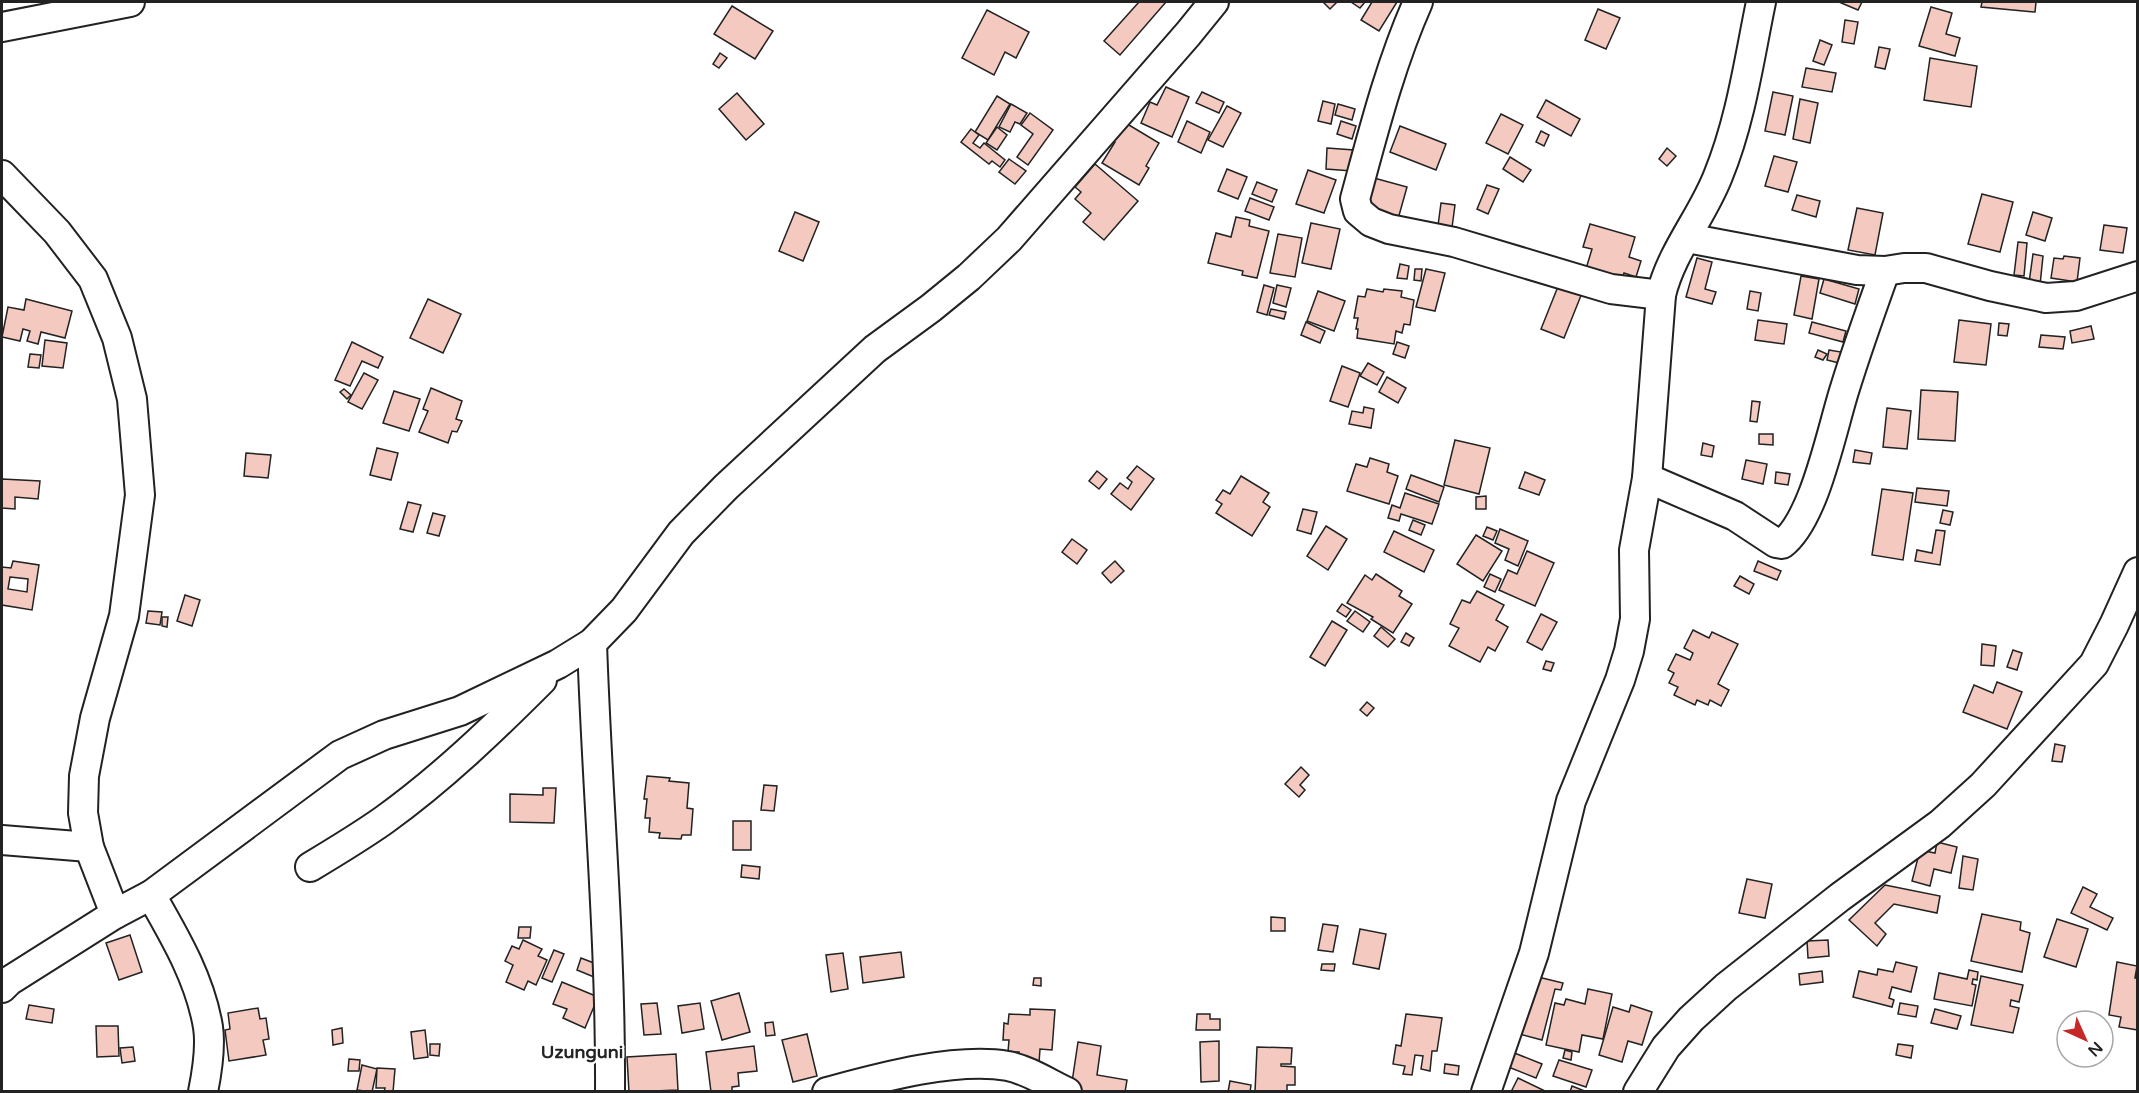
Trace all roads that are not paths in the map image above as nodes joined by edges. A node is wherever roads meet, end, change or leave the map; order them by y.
1 (130, 2) edge
2 (1214, 2) edge
3 (1418, 2) edge
4 (1761, 2) edge
5 (2, 27) edge
6 (2, 175) edge
7 (1687, 238) junction
8 (1885, 271) junction
9 (2138, 276) edge
10 (1661, 295) junction
11 (1647, 478) junction
12 (2138, 572) edge
13 (592, 643) junction
14 (558, 664) junction
15 (2, 840) edge
16 (89, 847) junction
17 (310, 867) dead end
18 (151, 895) junction
19 (116, 914) junction
20 (2, 988) edge
21 (203, 1092) edge
22 (610, 1092) edge
23 (827, 1092) edge
24 (1067, 1092) edge
25 (1486, 1092) edge
26 (1638, 1092) edge

1 - 5 street
2 - 13 street
3 - 10 street
4 - 7 street
6 - 16 street
7 - 8 street
7 - 10 street
8 - 9 street
8 - 11 street
10 - 11 street
11 - 25 street
12 - 26 street
13 - 14 street
13 - 22 street
14 - 17 street
14 - 18 street
15 - 16 street
16 - 19 street
18 - 19 street
18 - 21 street
19 - 20 street
23 - 24 street

